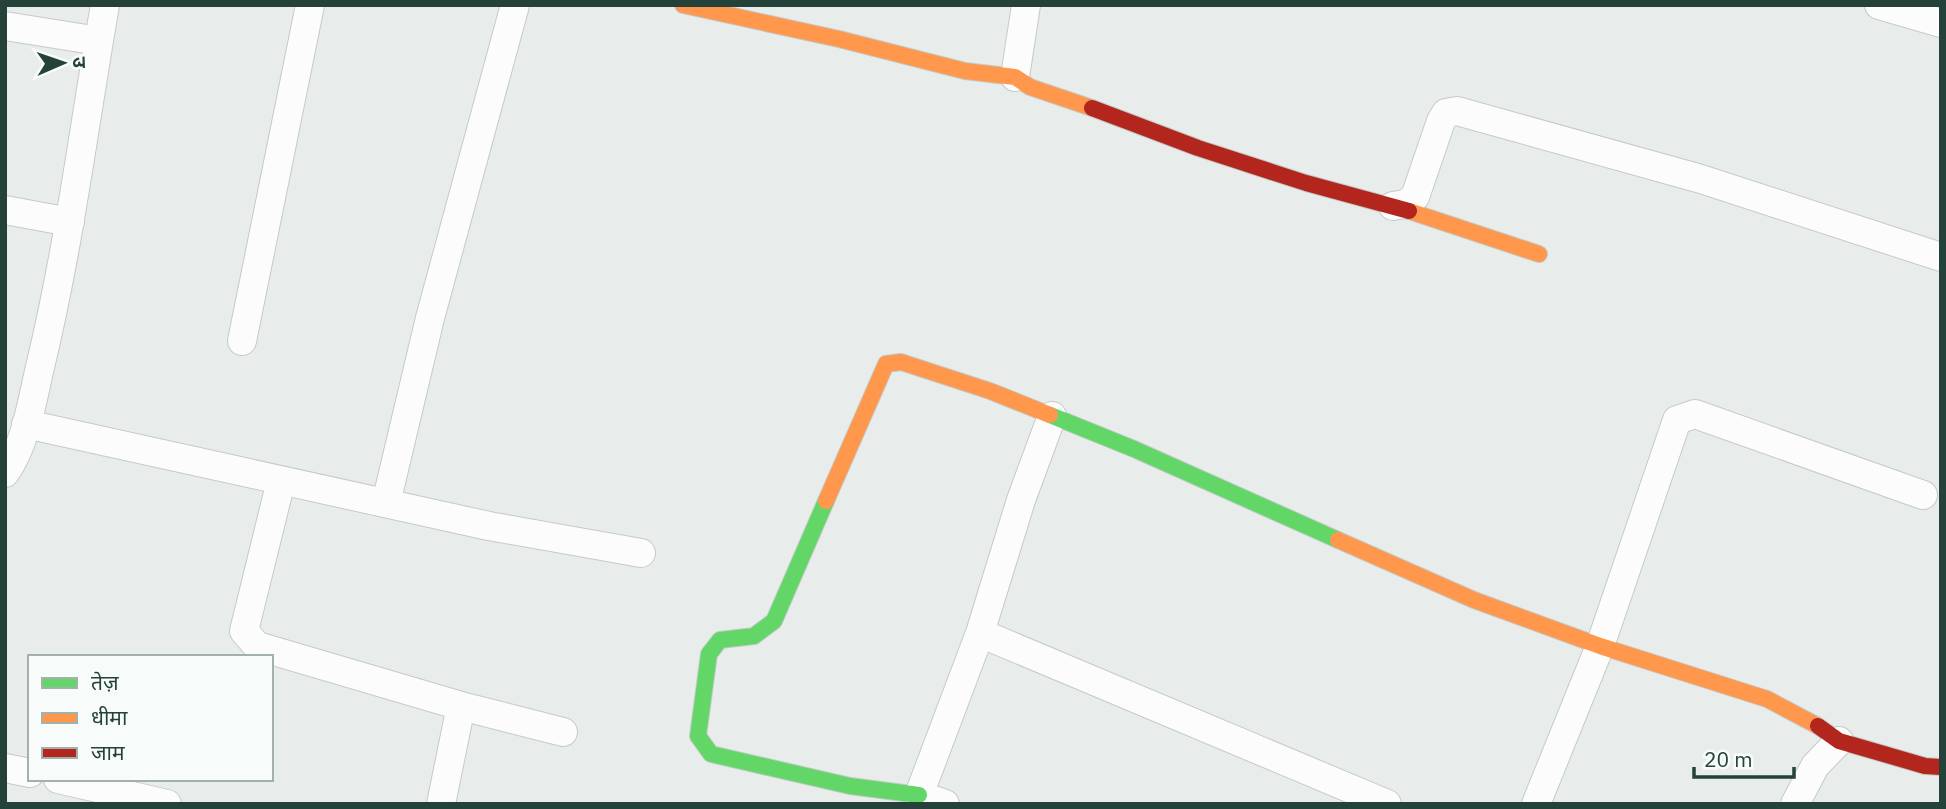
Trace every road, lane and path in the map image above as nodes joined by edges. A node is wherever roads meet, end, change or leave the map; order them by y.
1 (105, 5) edge
2 (310, 5) edge
3 (515, 5) edge
4 (683, 5) edge
5 (1027, 5) edge
6 (1879, 5) edge
7 (1941, 23) edge
8 (5, 26) edge
9 (99, 41) junction
10 (1015, 77) junction
11 (1393, 206) junction
12 (5, 210) edge
13 (70, 222) junction
14 (1539, 254) dead end
15 (1941, 257) edge
16 (242, 341) dead end
17 (1052, 416) junction
18 (26, 424) junction
19 (5, 473) edge
20 (281, 481) junction
21 (1923, 495) dead end
22 (386, 503) junction
23 (641, 553) dead end
24 (981, 633) junction
25 (1600, 646) junction
26 (461, 706) junction
27 (563, 732) dead end
28 (1839, 741) junction
29 (1941, 767) edge
30 (5, 768) edge
31 (28, 773) edge
32 (67, 781) edge
33 (932, 799) edge
34 (167, 804) edge
35 (441, 804) edge
36 (1387, 804) edge
37 (1536, 804) edge
38 (1796, 804) edge

1 - 9 street
2 - 16 street
3 - 22 street
4 - 10 street
5 - 10 street
6 - 7 street
8 - 9 street
9 - 13 street
10 - 11 street
11 - 14 street
11 - 15 street
12 - 13 street
13 - 18 street
17 - 24 street
17 - 25 street
17 - 33 street
18 - 19 street
18 - 20 street
20 - 22 street
20 - 26 street
21 - 25 street
22 - 23 street
24 - 33 street
24 - 36 street
25 - 28 street
25 - 37 street
26 - 27 street
26 - 35 street
28 - 29 street
28 - 38 street
30 - 31 street
32 - 34 street

